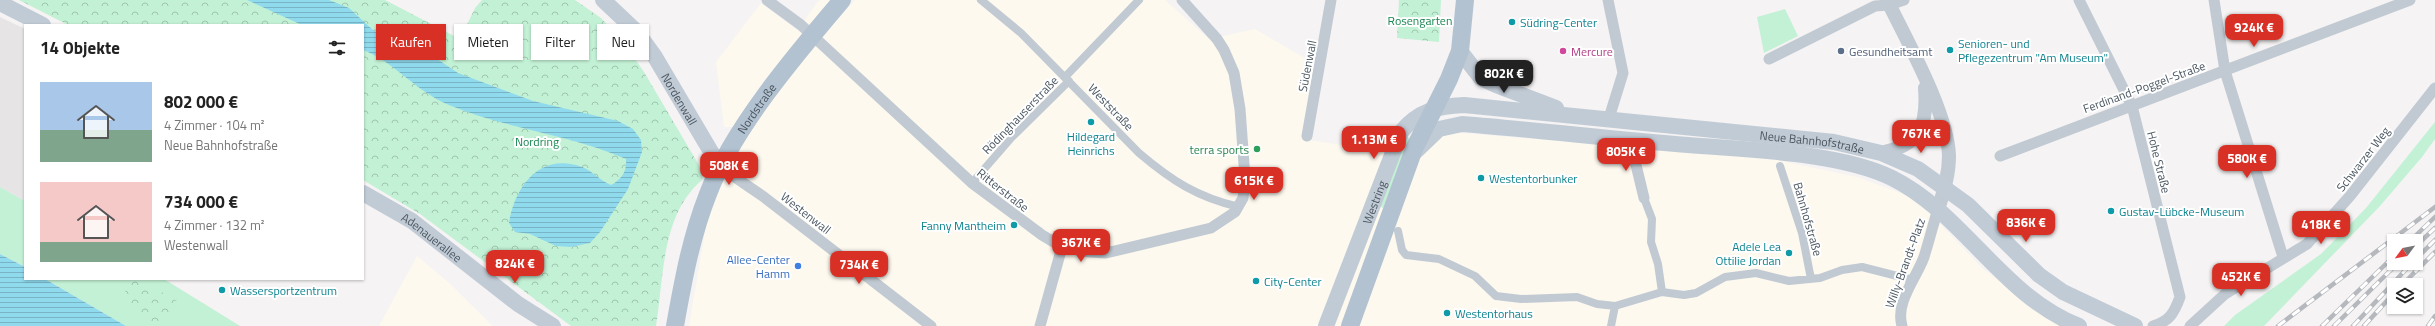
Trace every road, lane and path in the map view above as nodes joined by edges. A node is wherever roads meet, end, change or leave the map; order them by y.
1 (603, 0) edge
2 (767, 0) edge
3 (842, 0) edge
4 (981, 0) edge
5 (1139, 0) edge
6 (1182, 0) edge
7 (1331, 0) edge
8 (1465, 0) edge
9 (1608, 0) edge
10 (1904, 0) edge
11 (2079, 0) edge
12 (2214, 0) edge
13 (2410, 0) edge
14 (1888, 2) edge
15 (0, 3) edge
16 (41, 24) edge
17 (812, 36) junction
18 (1460, 51) junction
19 (1769, 59) dead end
20 (2225, 71) junction
21 (1923, 76) junction
22 (1067, 79) junction
23 (2435, 88) edge
24 (2132, 106) junction
25 (1433, 108) junction
26 (1577, 115) junction
27 (1609, 118) junction
28 (1307, 136) dead end
29 (1630, 140) junction
30 (1413, 153) junction
31 (1880, 153) junction
32 (2000, 156) dead end
33 (1780, 166) dead end
34 (720, 167) junction
35 (972, 183) junction
36 (1945, 187) junction
37 (364, 194) edge
38 (1644, 198) joint
39 (1239, 207) junction
40 (1938, 209) junction
41 (1398, 231) dead end
42 (1062, 248) junction
43 (2283, 258) junction
44 (1812, 279) junction
45 (1914, 280) junction
46 (1662, 292) junction
47 (1615, 306) junction
48 (538, 321) edge
49 (553, 326) edge
50 (675, 326) edge
51 (931, 326) edge
52 (1040, 326) edge
53 (1326, 326) edge
54 (1350, 326) edge
55 (1611, 326) edge
56 (1902, 326) edge
57 (2079, 326) edge
58 (2135, 326) edge
59 (2145, 326) edge
60 (2153, 326) edge
61 (2190, 326) edge

1 - 34 main road, Nordenwall
2 - 17 street, Ritterstraße
3 - 17 main road, Nordstraße
4 - 22 street, Weststraße
5 - 22 street, Rödinghauserstraße
6 - 39 street
7 - 28 street, Südenwall
8 - 18 main road
9 - 27 street
10 - 14 street
11 - 24 street, Hohe Straße
12 - 20 street
13 - 20 street, Ferdinand-Poggel-Straße
14 - 19 street
14 - 21 street
15 - 16 main road
17 - 34 main road, Nordstraße
17 - 35 street, Ritterstraße
18 - 25 main road
18 - 26 main road
20 - 24 street, Ferdinand-Poggel-Straße
20 - 43 street
21 - 31 street
21 - 36 street
22 - 35 street, Rödinghauserstraße
22 - 39 street, Weststraße
23 - 43 street, Schwarzer Weg
24 - 32 street, Ferdinand-Poggel-Straße
24 - 60 street, Hohe Straße
25 - 26 main road, Neue Bahnhofstraße
25 - 30 main road, Westring
25 - 53 main road, Westring
26 - 27 main road, Neue Bahnhofstraße
27 - 31 main road, Neue Bahnhofstraße
29 - 30 main road, Neue Bahnhofstraße
29 - 38 street
29 - 40 main road, Neue Bahnhofstraße
30 - 54 main road, Westring
31 - 36 main road, Neue Bahnhofstraße
33 - 44 street, Bahnhofstraße
34 - 50 main road, Nordstraße
34 - 51 street, Westenwall
35 - 42 street, Ritterstraße
36 - 40 street
36 - 58 main road, Neue Bahnhofstraße
37 - 48 main road, Adenauerallee
38 - 46 street
39 - 42 street, Ritterstraße
40 - 45 street, Willy-Brandt-Platz
40 - 57 main road, Neue Bahnhofstraße
41 - 47 street
42 - 52 street
43 - 61 street, Schwarzer Weg
44 - 45 street
44 - 46 street
45 - 56 street, Willy-Brandt-Platz
46 - 47 street
47 - 55 street
48 - 49 main road, Adenauerallee
58 - 59 street

